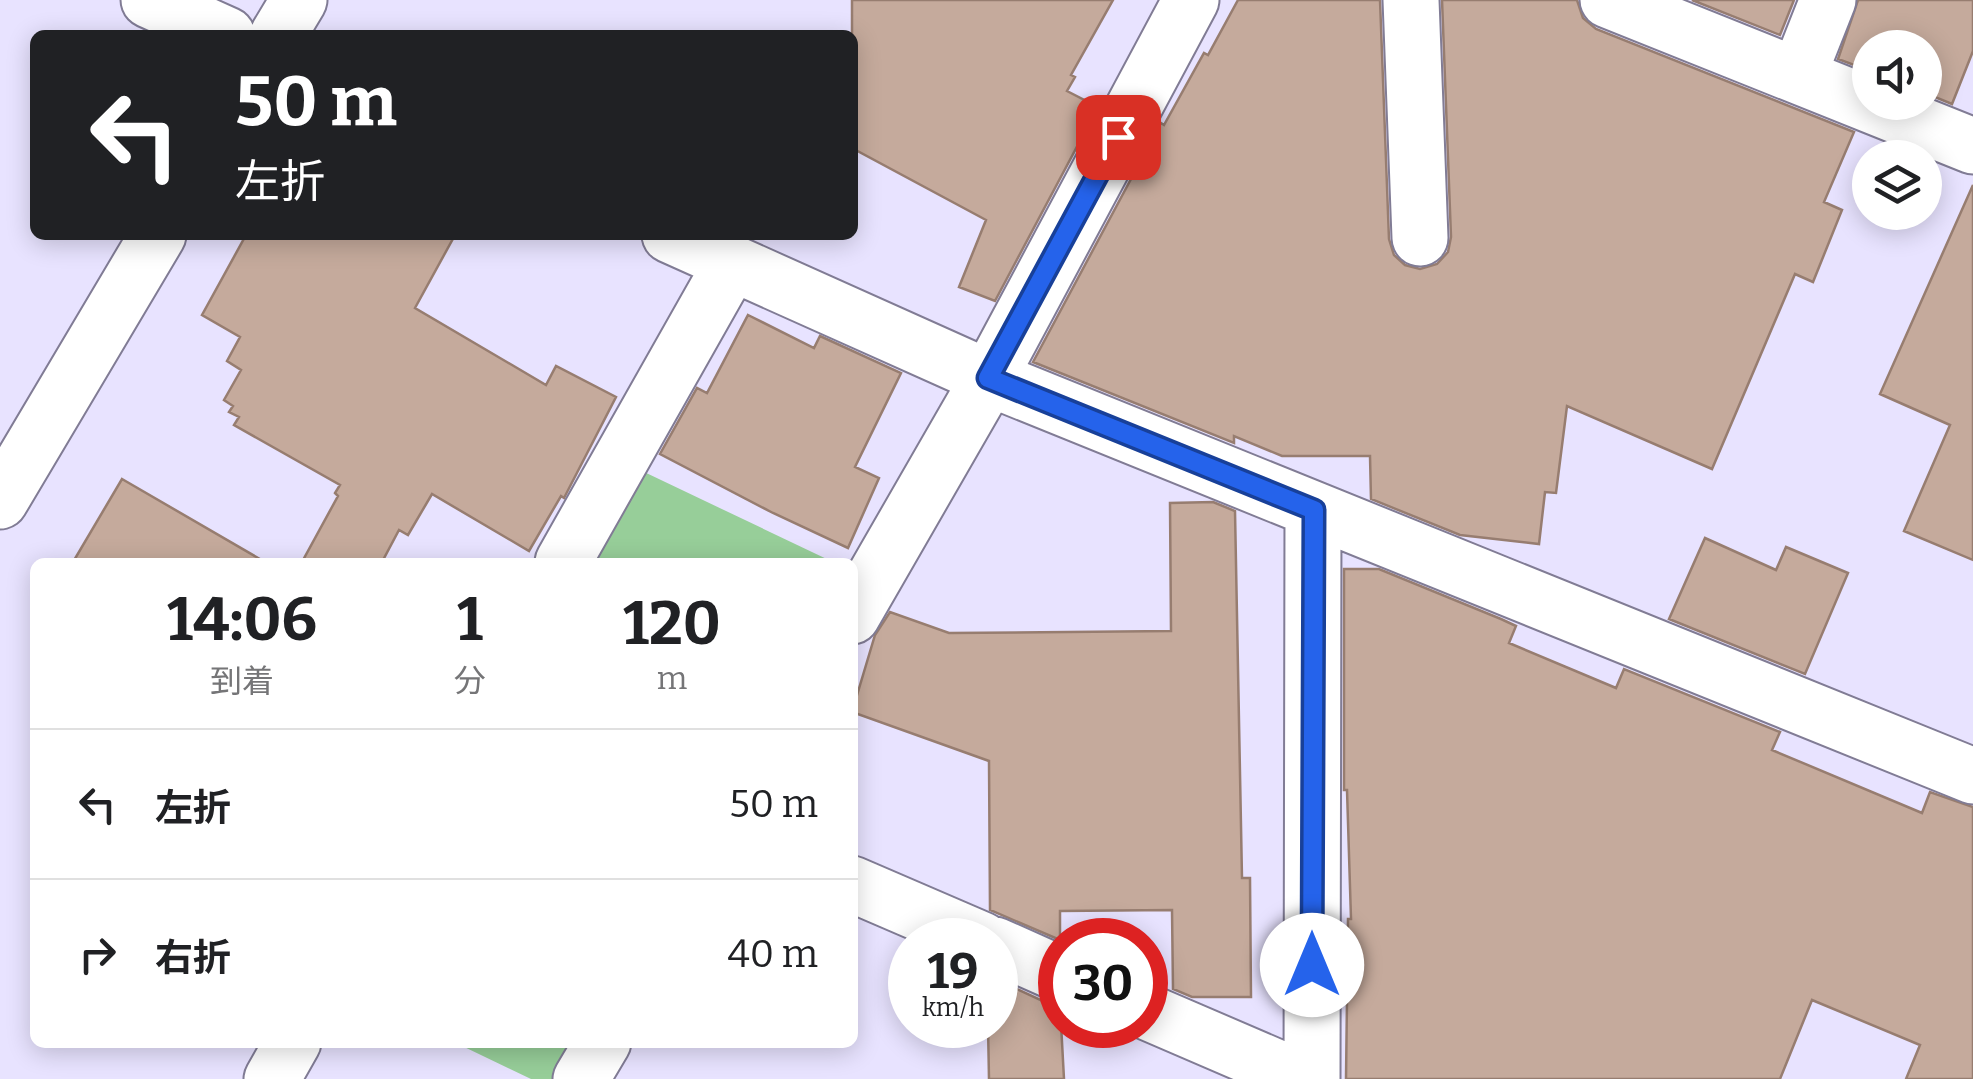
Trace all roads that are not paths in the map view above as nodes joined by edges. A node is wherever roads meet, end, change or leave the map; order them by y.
1 (149, 0) edge
2 (299, 0) edge
3 (1191, 0) edge
4 (1411, 0) edge
5 (1608, 0) edge
6 (1828, 0) edge
7 (215, 30) edge
8 (281, 30) edge
9 (1798, 76) junction
10 (1972, 144) edge
11 (1420, 238) dead end
12 (155, 240) edge
13 (681, 240) edge
14 (732, 263) junction
15 (988, 378) junction
16 (5, 482) edge
17 (1314, 510) junction
18 (565, 558) edge
19 (858, 606) edge
20 (1973, 776) edge
21 (858, 887) edge
22 (931, 918) edge
23 (1168, 1020) edge
24 (290, 1048) edge
25 (599, 1048) edge
26 (272, 1079) edge
27 (581, 1079) edge
28 (1303, 1079) edge
29 (1312, 1079) edge

1 - 7 street
2 - 8 street
3 - 15 street
4 - 11 street
5 - 9 street
6 - 9 street
9 - 10 street
12 - 16 street
13 - 14 street
14 - 15 street
14 - 18 street
15 - 17 street
15 - 19 street
17 - 20 street
17 - 29 street
21 - 22 street
23 - 28 street
24 - 26 street
25 - 27 street

